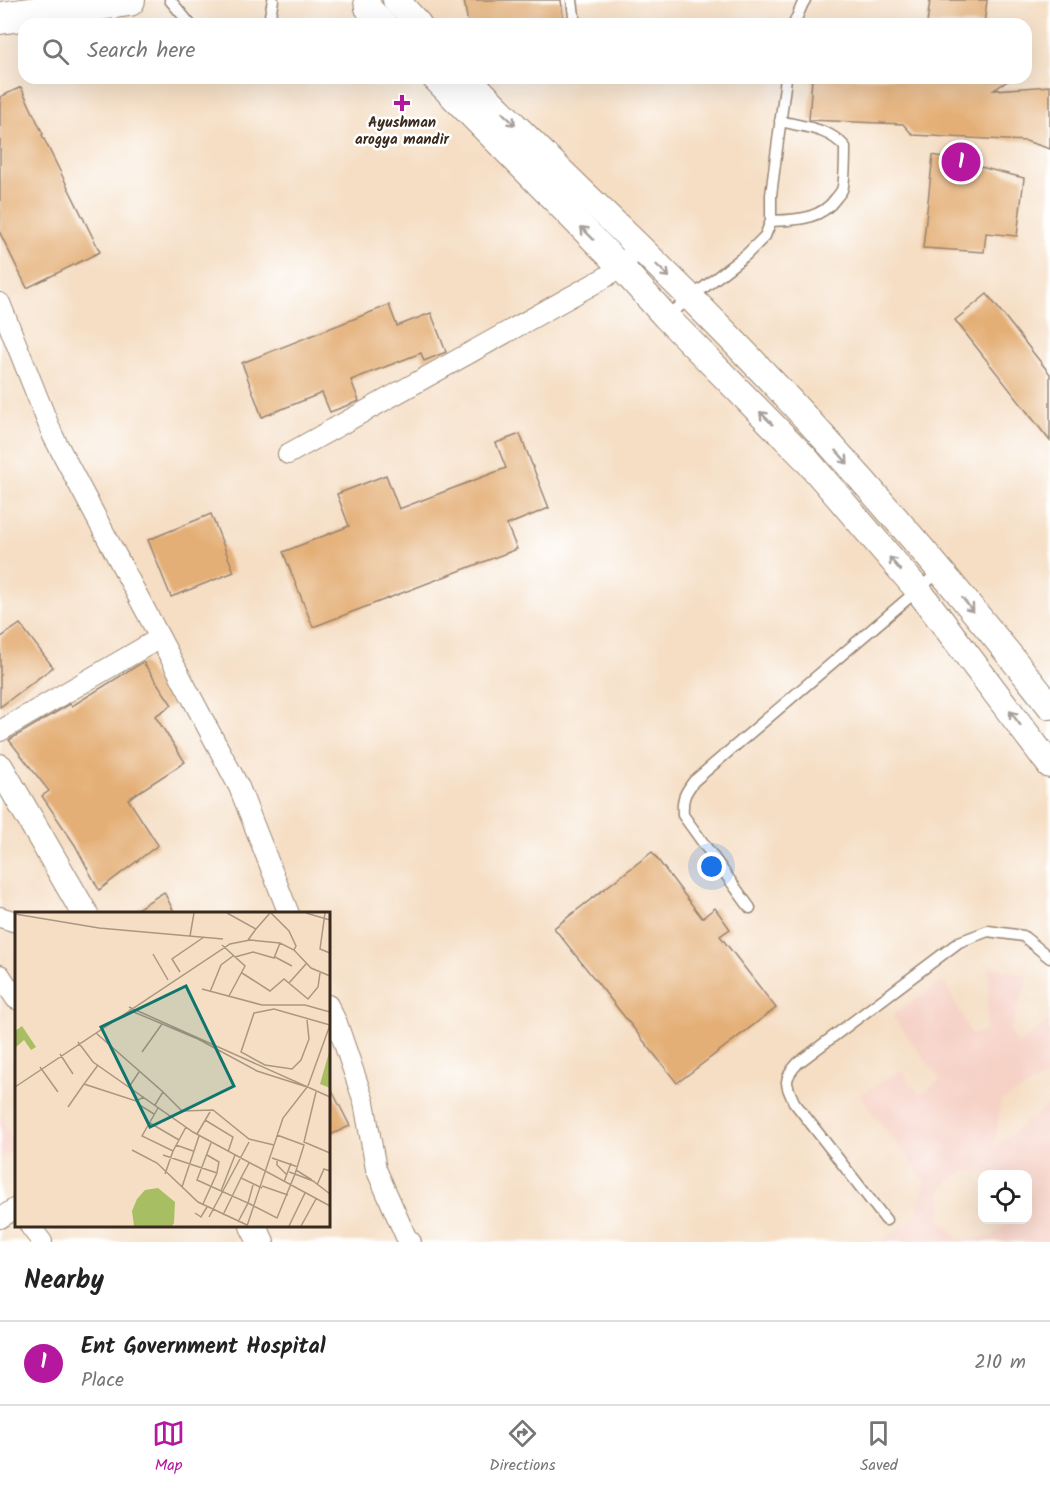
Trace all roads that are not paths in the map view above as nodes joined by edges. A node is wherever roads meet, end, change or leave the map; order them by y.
1 (129, 0) edge
2 (170, 0) edge
3 (273, 0) edge
4 (368, 0) edge
5 (396, 0) edge
6 (572, 0) edge
7 (805, 0) edge
8 (0, 18) edge
9 (185, 18) edge
10 (270, 18) edge
11 (377, 18) edge
12 (412, 18) edge
13 (574, 18) edge
14 (797, 18) edge
15 (450, 84) edge
16 (785, 84) edge
17 (470, 92) edge
18 (780, 121) junction
19 (771, 221) junction
20 (640, 248) junction
21 (620, 266) junction
22 (691, 298) junction
23 (0, 303) edge
24 (666, 317) junction
25 (288, 454) dead end
26 (940, 571) junction
27 (918, 590) junction
28 (160, 638) junction
29 (1050, 706) edge
30 (0, 731) edge
31 (1050, 765) edge
32 (0, 767) edge
33 (750, 908) dead end
34 (80, 912) edge
35 (288, 912) edge
36 (0, 917) edge
37 (15, 922) edge
38 (1050, 958) edge
39 (0, 975) edge
40 (15, 998) edge
41 (330, 1009) edge
42 (15, 1209) edge
43 (0, 1218) edge
44 (886, 1220) dead end
45 (31, 1227) edge
46 (254, 1227) edge
47 (42, 1242) edge
48 (261, 1242) edge
49 (411, 1242) edge

1 - 8 main road
2 - 9 lane
3 - 10 lane
4 - 11 street
5 - 12 street
6 - 13 lane
7 - 14 lane
15 - 17 street
16 - 18 lane
17 -> 20 street
21 -> 17 street
18 - 19 lane
18 - 19 lane
19 - 22 lane
20 - 21 street
20 -> 22 street
21 - 24 street
21 - 25 street
22 - 24 lane
22 -> 26 street
23 - 28 street
27 -> 24 street
26 - 27 lane
26 -> 29 street
31 -> 27 street
27 - 33 lane
28 - 30 street
28 - 35 street
32 - 34 street
36 - 37 street
38 - 44 lane
39 - 40 street
41 - 49 street
42 - 43 street
45 - 47 street
46 - 48 street

